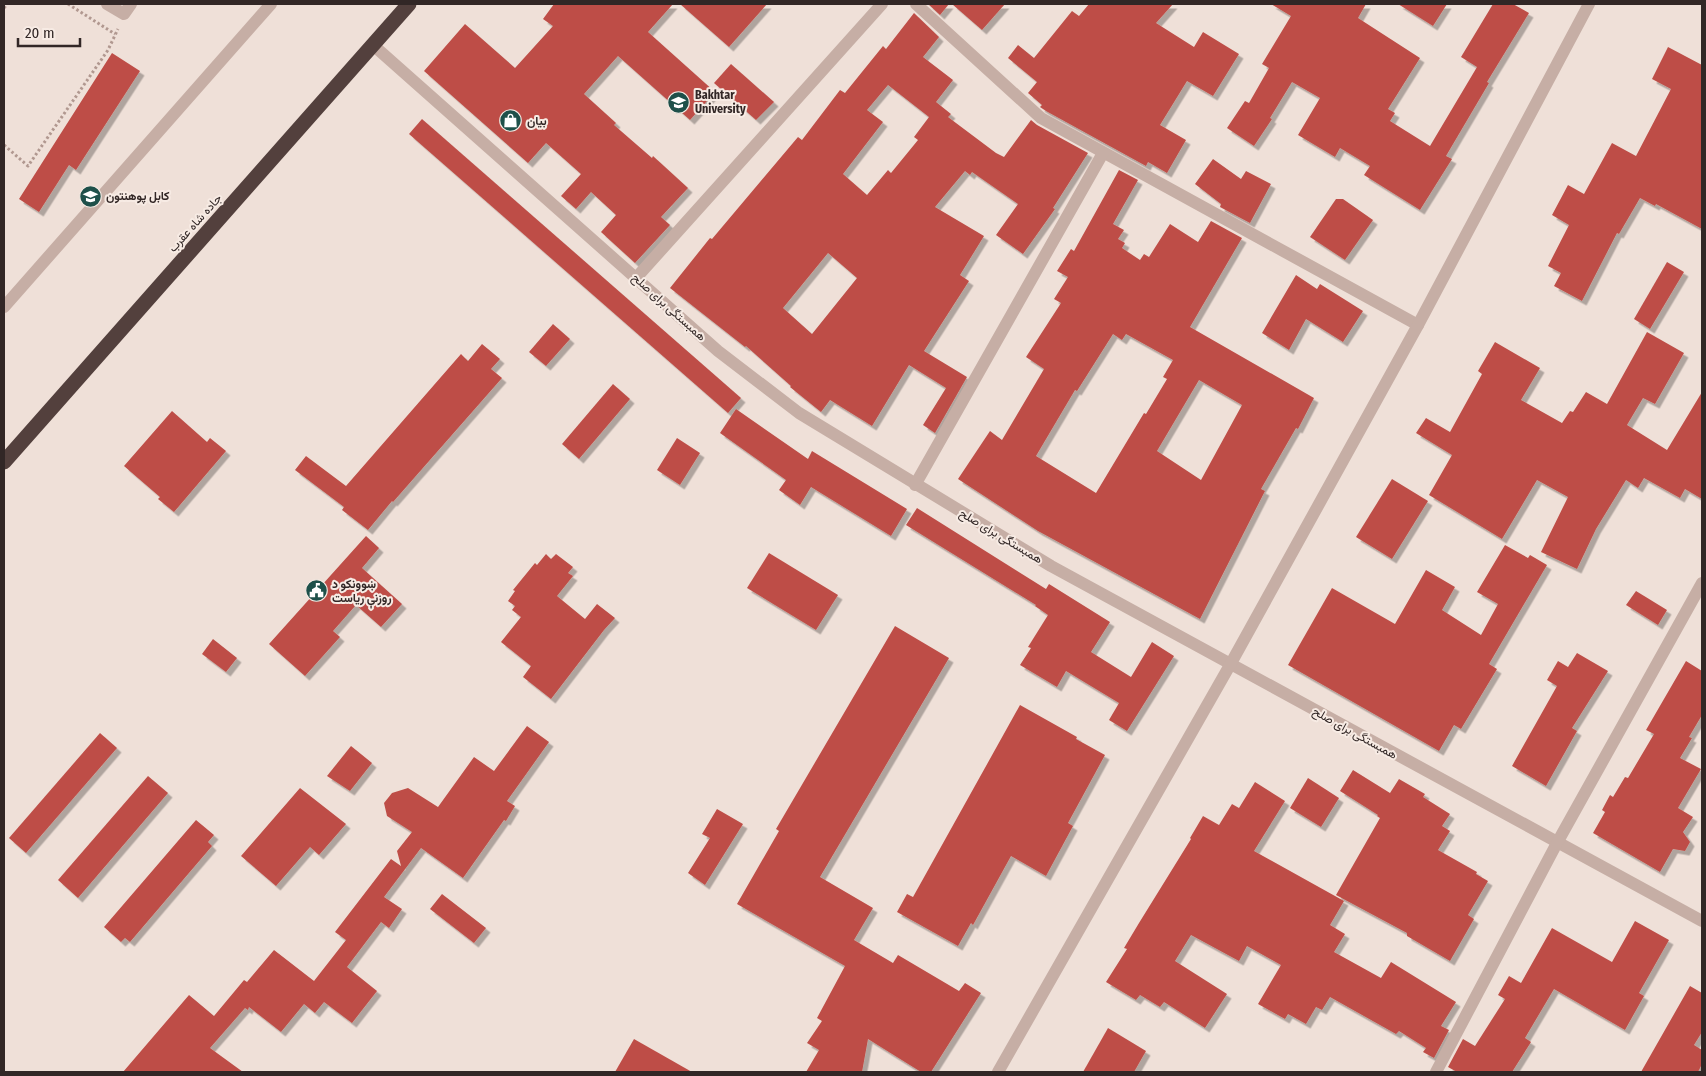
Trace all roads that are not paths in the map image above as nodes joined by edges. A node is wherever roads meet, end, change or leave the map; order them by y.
1 (107, 4) edge
2 (272, 4) edge
3 (409, 4) edge
4 (882, 4) edge
5 (916, 4) edge
6 (1590, 4) edge
7 (127, 9) edge
8 (373, 44) junction
9 (1103, 153) junction
10 (636, 278) junction
11 (4, 307) edge
12 (1418, 325) junction
13 (4, 462) edge
14 (915, 485) junction
15 (1702, 583) edge
16 (1230, 665) junction
17 (1557, 843) junction
18 (1702, 921) edge
19 (998, 1072) edge
20 (1436, 1072) edge

1 - 7 street
2 - 11 street
3 - 8 highway, جاده شاه عقرب
4 - 10 street
5 - 9 street
6 - 12 street
8 - 10 street, همبستگی برای صلح
8 - 13 highway, جاده شاه عقرب
9 - 12 street
9 - 14 street
10 - 14 street, همبستگی برای صلح
12 - 16 street
14 - 16 street, همبستگی برای صلح
15 - 17 street
16 - 17 street, همبستگی برای صلح
16 - 19 street
17 - 18 street, همبستگی برای صلح
17 - 20 street

